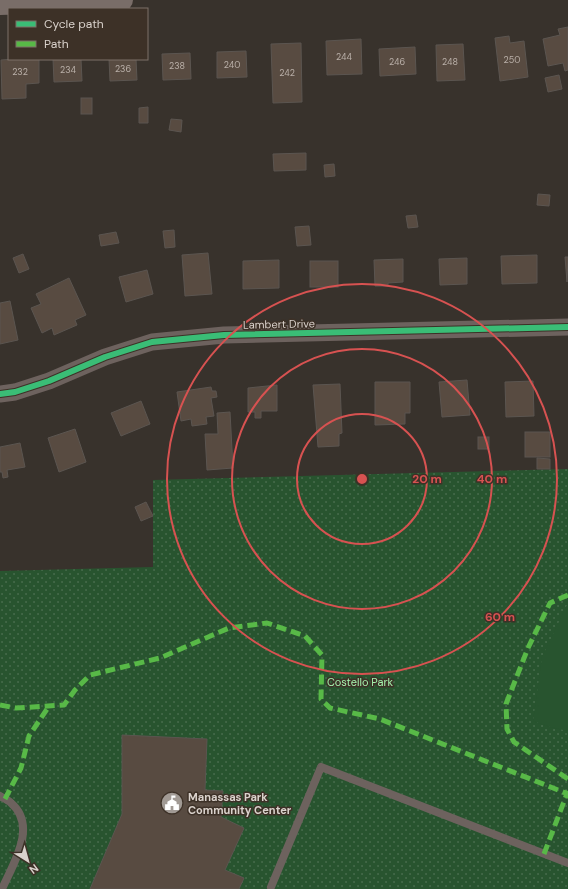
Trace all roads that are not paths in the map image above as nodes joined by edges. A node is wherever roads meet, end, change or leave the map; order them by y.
1 (122, 0) edge
2 (0, 4) edge
3 (568, 327) edge
4 (0, 394) edge
5 (0, 796) edge
6 (568, 863) edge
7 (271, 887) dead end
8 (2, 889) edge

1 - 2 main road
3 - 4 street, Lambert Drive
5 - 8 lane
6 - 7 lane

